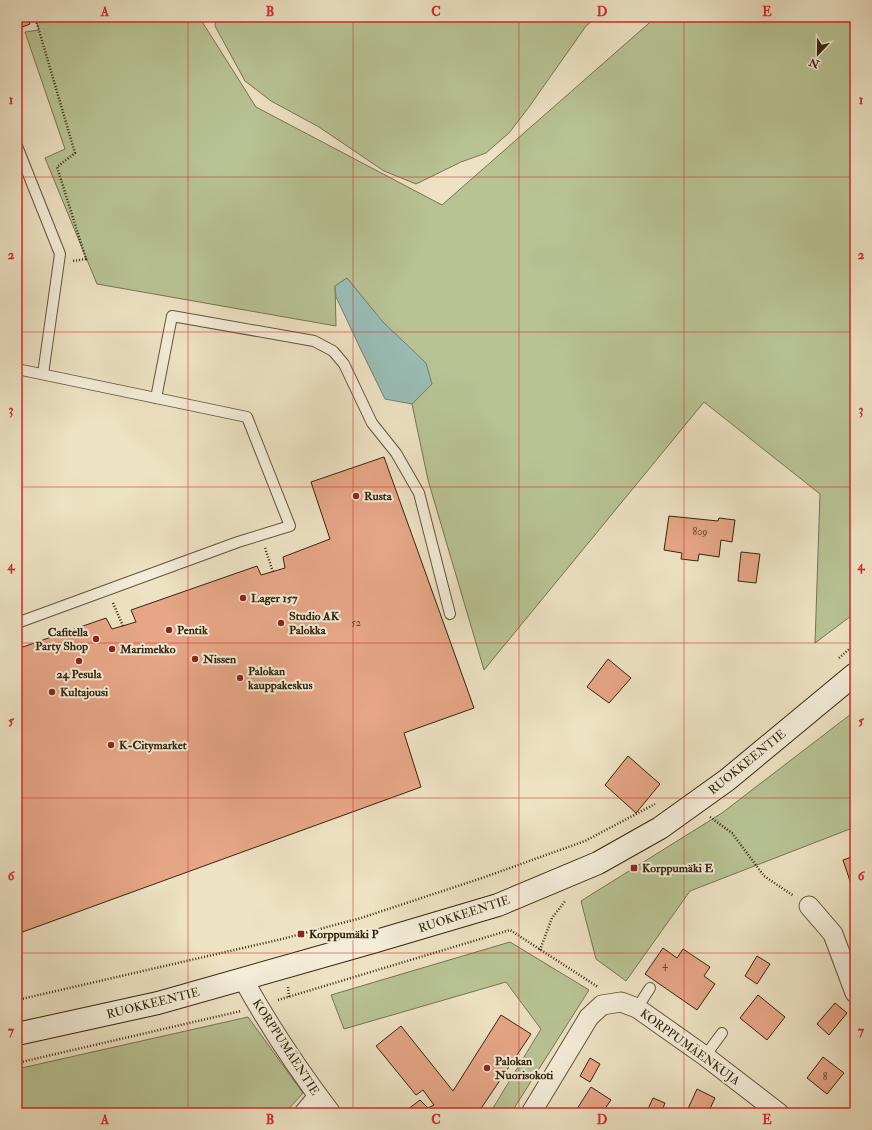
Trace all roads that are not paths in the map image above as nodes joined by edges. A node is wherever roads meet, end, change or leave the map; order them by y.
1 (17, 146) edge
2 (17, 369) edge
3 (43, 374) junction
4 (156, 398) junction
5 (450, 614) dead end
6 (17, 623) edge
7 (855, 674) edge
8 (809, 906) road end
9 (243, 979) junction
10 (650, 988) dead end
11 (855, 993) edge
12 (637, 1008) junction
13 (722, 1033) dead end
14 (17, 1034) edge
15 (705, 1056) junction
16 (318, 1096) junction
17 (304, 1113) edge
18 (331, 1113) edge
19 (531, 1113) edge
20 (779, 1113) edge

1 - 3 lane
2 - 3 lane
3 - 4 lane
4 - 5 lane
4 - 6 lane
7 - 9 street, RUOKKEENTIE
8 - 11 street
9 - 14 street, RUOKKEENTIE
9 - 16 street, KORPPUMÄENTIE
10 - 12 lane
12 - 15 street, KORPPUMÄENKUJA
12 - 19 street, KORPPUMÄENKUJA
13 - 15 lane
15 - 20 street, KORPPUMÄENKUJA
16 - 17 street
16 - 18 street, KORPPUMÄENTIE

